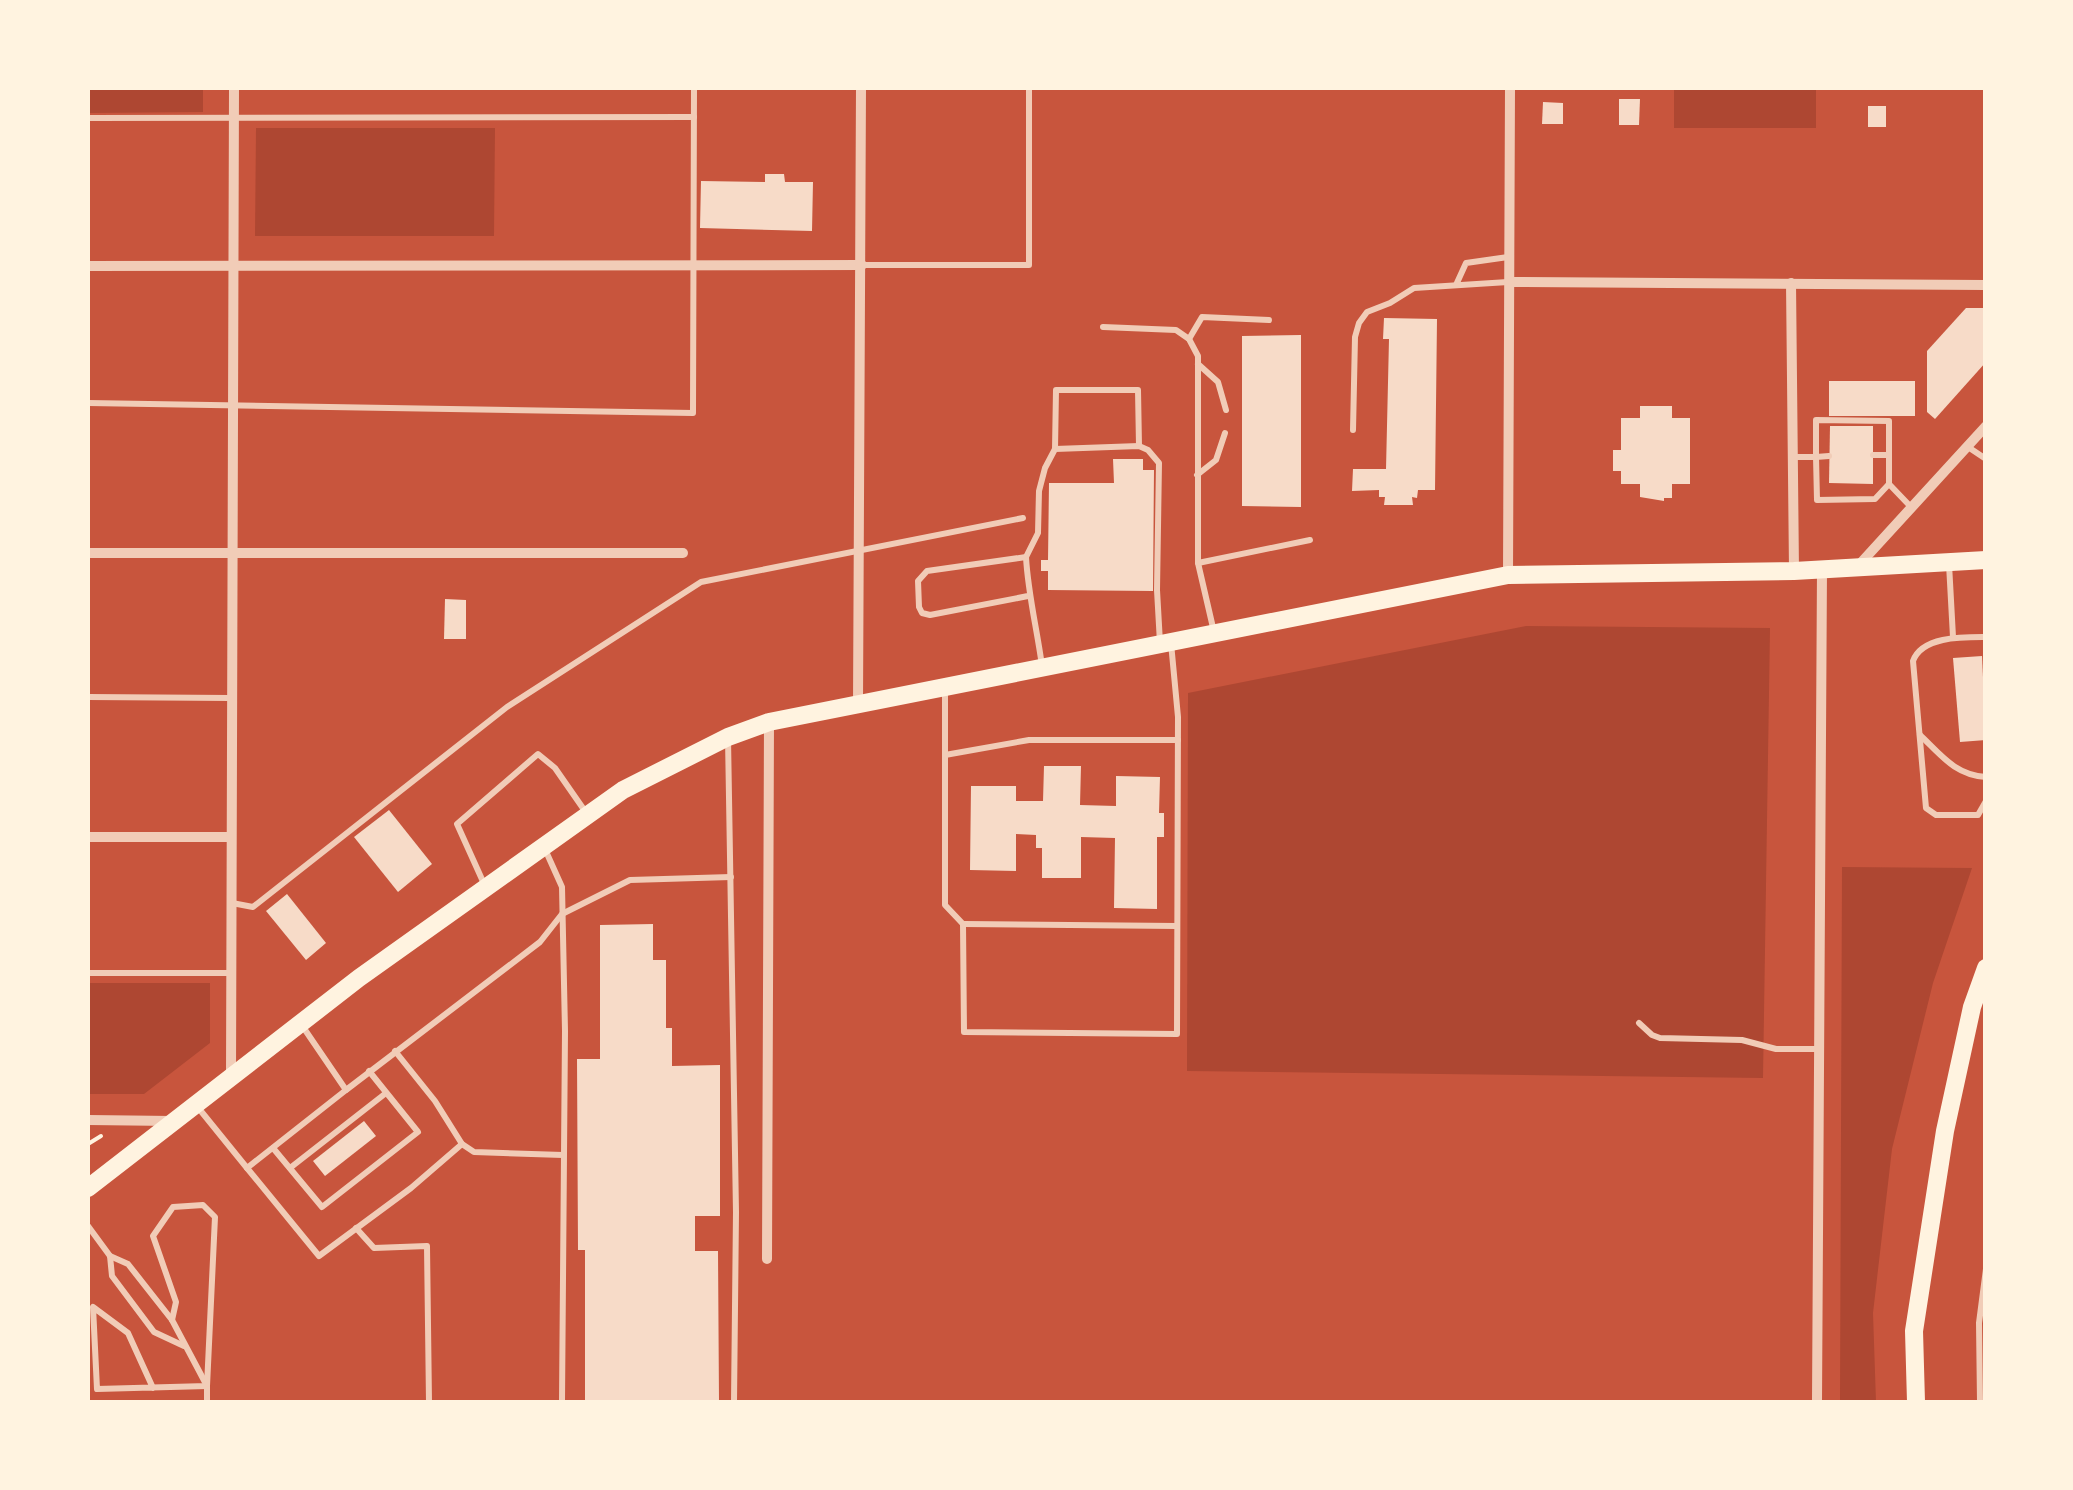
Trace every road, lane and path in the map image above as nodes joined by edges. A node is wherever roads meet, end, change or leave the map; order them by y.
1 (234, 88) edge
2 (694, 88) edge
3 (860, 88) edge
4 (1029, 88) edge
5 (1510, 88) edge
6 (694, 116) junction
7 (234, 117) junction
8 (88, 118) edge
9 (1510, 257) junction
10 (693, 264) junction
11 (862, 265) junction
12 (88, 266) edge
13 (233, 266) junction
14 (1509, 282) junction
15 (1791, 284) junction
16 (1986, 284) edge
17 (1456, 285) junction
18 (1269, 320) dead end
19 (1102, 326) dead end
20 (1189, 339) junction
21 (1198, 364) junction
22 (88, 404) edge
23 (233, 405) junction
24 (1226, 410) dead end
25 (1986, 426) edge
26 (1353, 430) dead end
27 (1225, 433) dead end
28 (1139, 446) junction
29 (1967, 446) junction
30 (1055, 449) junction
31 (1873, 455) dead end
32 (1889, 455) junction
33 (1829, 456) dead end
34 (1793, 457) junction
35 (1816, 457) junction
36 (1986, 459) edge
37 (1196, 476) junction
38 (1889, 484) junction
39 (1911, 507) junction
40 (1023, 518) dead end
41 (1310, 540) dead end
42 (859, 552) junction
43 (88, 553) edge
44 (683, 553) dead end
45 (232, 554) junction
46 (1026, 557) junction
47 (1986, 560) edge
48 (1948, 562) junction
49 (1198, 563) junction
50 (1857, 567) junction
51 (1822, 569) junction
52 (1794, 570) junction
53 (1508, 574) junction
54 (1028, 596) junction
55 (1214, 633) junction
56 (1986, 637) edge
57 (1954, 638) junction
58 (1166, 643) junction
59 (1042, 667) junction
60 (945, 686) junction
61 (88, 696) edge
62 (230, 698) junction
63 (858, 704) junction
64 (768, 722) junction
65 (1920, 734) junction
66 (728, 736) junction
67 (1178, 740) junction
68 (945, 755) junction
69 (1986, 777) edge
70 (1986, 801) edge
71 (588, 815) junction
72 (88, 836) edge
73 (231, 837) junction
74 (544, 846) junction
75 (731, 877) junction
76 (486, 888) junction
77 (231, 903) junction
78 (562, 914) junction
79 (963, 924) junction
80 (1178, 926) junction
81 (1986, 968) edge
82 (88, 973) edge
83 (231, 973) junction
84 (300, 1023) junction
85 (1639, 1023) dead end
86 (1821, 1049) junction
87 (396, 1050) junction
88 (370, 1072) junction
89 (231, 1076) junction
90 (346, 1090) junction
91 (386, 1092) junction
92 (195, 1104) junction
93 (88, 1120) edge
94 (174, 1121) junction
95 (462, 1144) junction
96 (273, 1148) junction
97 (564, 1155) junction
98 (247, 1168) junction
99 (290, 1168) junction
100 (88, 1188) edge
101 (88, 1226) edge
102 (356, 1228) junction
103 (110, 1256) junction
104 (768, 1259) dead end
105 (1986, 1269) edge
106 (172, 1320) junction
107 (1982, 1323) edge
108 (185, 1346) junction
109 (208, 1386) junction
110 (152, 1388) junction
111 (97, 1390) junction
112 (98, 1402) edge
113 (207, 1402) edge
114 (429, 1402) edge
115 (562, 1402) edge
116 (734, 1402) edge
117 (1816, 1402) edge
118 (1916, 1402) edge
119 (1980, 1402) edge

1 - 7 street
2 - 6 lane
3 - 11 street
4 - 11 lane
5 - 9 street
6 - 7 lane
6 - 10 lane
7 - 8 lane
7 - 13 street
9 - 14 street
9 - 17 lane
10 - 11 street
10 - 13 street
10 - 23 lane
11 - 42 street
12 - 13 street
13 - 23 street
14 - 15 street
14 - 17 lane
14 - 53 street
15 - 16 street
15 - 34 street
17 - 26 lane
18 - 20 lane
19 - 20 lane
20 - 21 lane
21 - 24 lane
21 - 37 lane
22 - 23 lane
23 - 45 street
25 - 29 street
27 - 37 lane
28 - 30 lane
28 - 30 lane
28 - 58 lane
29 - 36 lane
29 - 39 street
30 - 46 lane
31 - 32 lane
32 - 35 lane
32 - 38 lane
33 - 35 lane
34 - 35 lane
34 - 52 street
35 - 38 lane
37 - 49 lane
38 - 39 lane
39 - 50 street
40 - 42 lane
41 - 49 lane
42 - 63 street
42 - 77 lane
43 - 45 street
44 - 45 street
45 - 62 street
46 - 54 lane
46 - 54 lane
47 - 48 main road
48 - 50 main road
48 - 57 lane
49 - 55 lane
50 - 51 main road
51 - 52 main road
51 - 86 street
52 - 53 main road
53 - 55 main road
54 - 59 lane
55 - 58 main road
56 - 57 lane
57 - 65 lane
58 - 59 main road
58 - 67 lane
59 - 60 main road
60 - 63 main road
60 - 68 lane
61 - 62 lane
62 - 73 street
63 - 64 main road
64 - 66 main road
64 - 104 street
65 - 69 lane
65 - 70 lane
66 - 71 main road
66 - 75 lane
67 - 68 lane
67 - 80 lane
68 - 79 lane
71 - 74 main road
71 - 76 lane
72 - 73 street
73 - 77 street
74 - 76 main road
74 - 78 lane
75 - 78 lane
75 - 116 lane
76 - 84 main road
77 - 83 street
78 - 87 lane
78 - 97 lane
79 - 80 lane
79 - 80 lane
81 - 118 main road
82 - 83 lane
83 - 89 street
84 - 89 main road
84 - 90 lane
85 - 86 lane
86 - 117 street
87 - 88 lane
87 - 95 lane
88 - 90 lane
88 - 91 lane
89 - 92 main road
90 - 96 lane
91 - 99 lane
91 - 99 lane
92 - 94 main road
92 - 98 lane
93 - 94 street
94 - 100 main road
95 - 97 lane
95 - 102 lane
96 - 98 lane
96 - 99 lane
97 - 115 lane
98 - 102 lane
101 - 103 lane
102 - 114 lane
103 - 106 lane
103 - 108 lane
105 - 107 lane
106 - 108 lane
106 - 109 lane
107 - 119 lane
108 - 109 lane
109 - 110 lane
109 - 113 lane
110 - 111 lane
110 - 111 lane
111 - 112 lane

